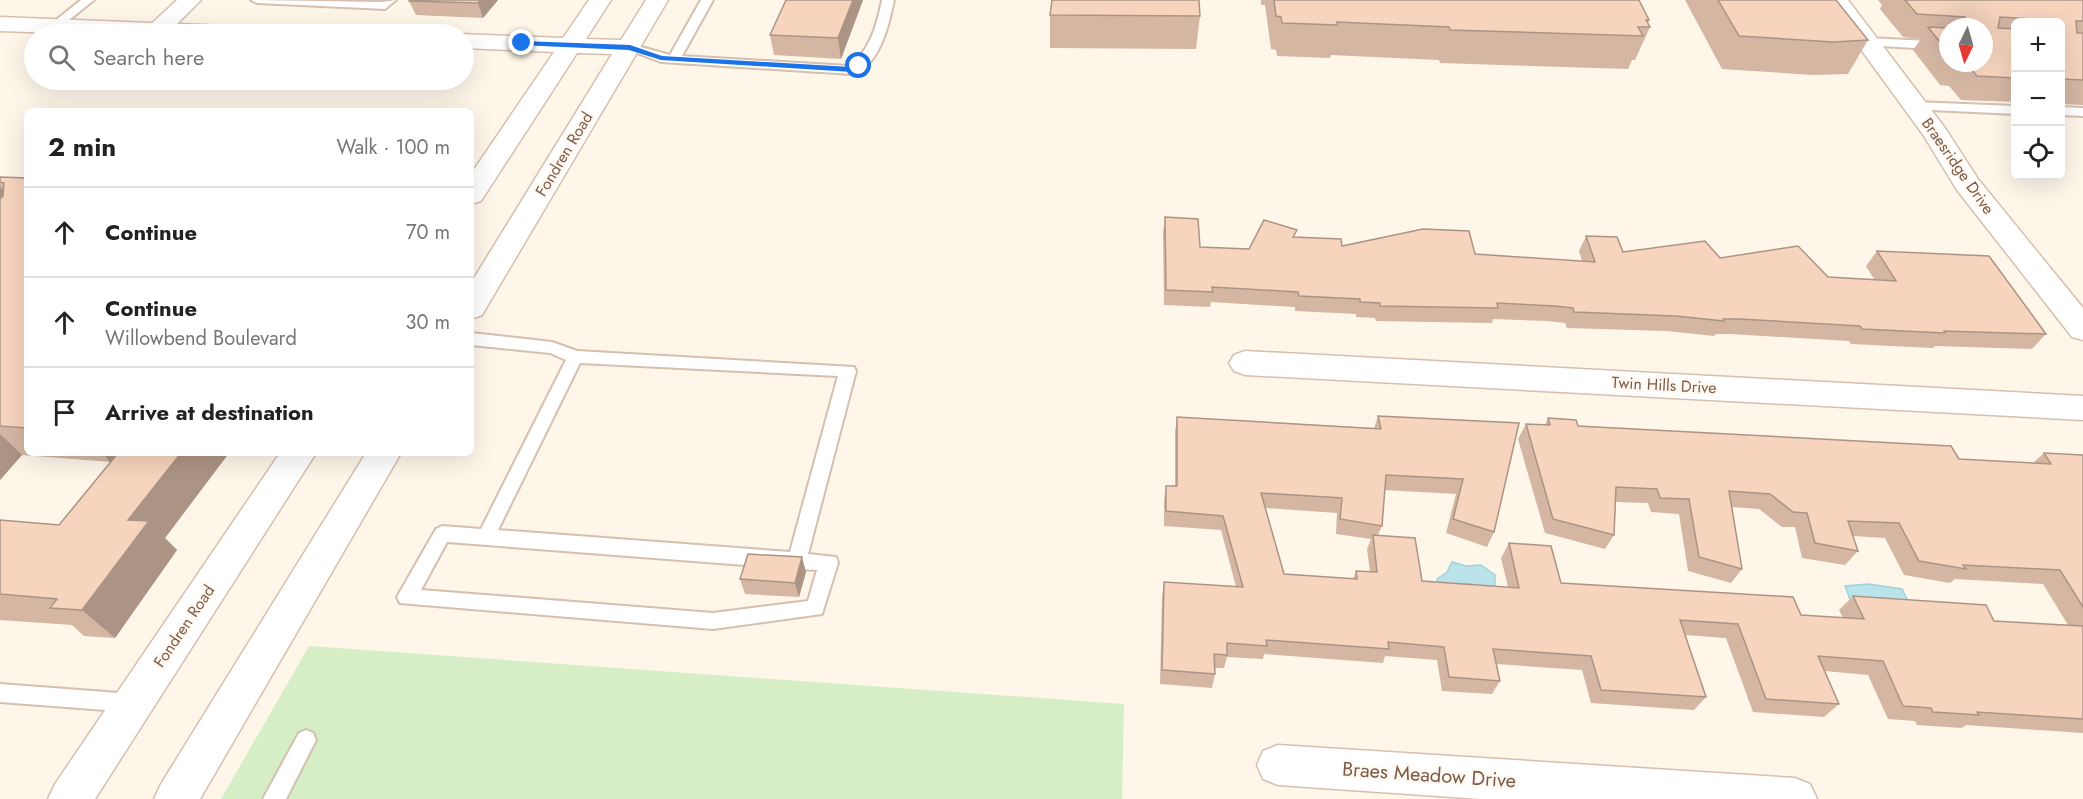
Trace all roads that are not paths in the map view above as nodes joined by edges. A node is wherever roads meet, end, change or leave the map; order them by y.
1 (88, 0) edge
2 (190, 0) edge
3 (257, 0) edge
4 (390, 0) edge
5 (600, 0) edge
6 (657, 0) edge
7 (707, 0) edge
8 (888, 0) edge
9 (1836, 0) edge
10 (0, 24) edge
11 (58, 24) edge
12 (164, 24) edge
13 (24, 25) edge
14 (474, 41) edge
15 (1868, 42) junction
16 (571, 45) junction
17 (1939, 46) edge
18 (630, 48) junction
19 (674, 59) junction
20 (1914, 106) junction
21 (2011, 110) edge
22 (2065, 111) edge
23 (2083, 112) edge
24 (474, 190) edge
25 (474, 303) edge
26 (2083, 330) edge
27 (474, 339) edge
28 (575, 357) junction
29 (1245, 363) dead end
30 (2083, 408) edge
31 (297, 456) edge
32 (382, 456) edge
33 (486, 537) junction
34 (797, 561) junction
35 (0, 693) edge
36 (132, 703) junction
37 (306, 740) dead end
38 (1278, 765) dead end
39 (70, 799) edge
40 (176, 799) edge
41 (274, 799) edge
42 (1795, 799) edge

1 - 11 lane
2 - 12 street
3 - 4 lane
5 - 16 street
6 - 18 street, Fondren Road
7 - 19 lane
8 - 19 lane
9 - 15 street, Braesridge Drive
10 - 13 street
14 - 16 street
15 - 17 lane
15 - 20 street, Braesridge Drive
16 - 18 street
16 - 24 street
18 - 19 lane
18 - 25 street, Fondren Road
20 - 21 lane
20 - 26 street, Braesridge Drive
22 - 23 lane
27 - 28 lane
28 - 33 lane
28 - 34 lane
29 - 30 street, Twin Hills Drive
31 - 36 street, Fondren Road
32 - 40 street
33 - 34 lane
33 - 34 lane
35 - 36 lane
36 - 39 street, Fondren Road
37 - 41 lane
38 - 42 street, Braes Meadow Drive

